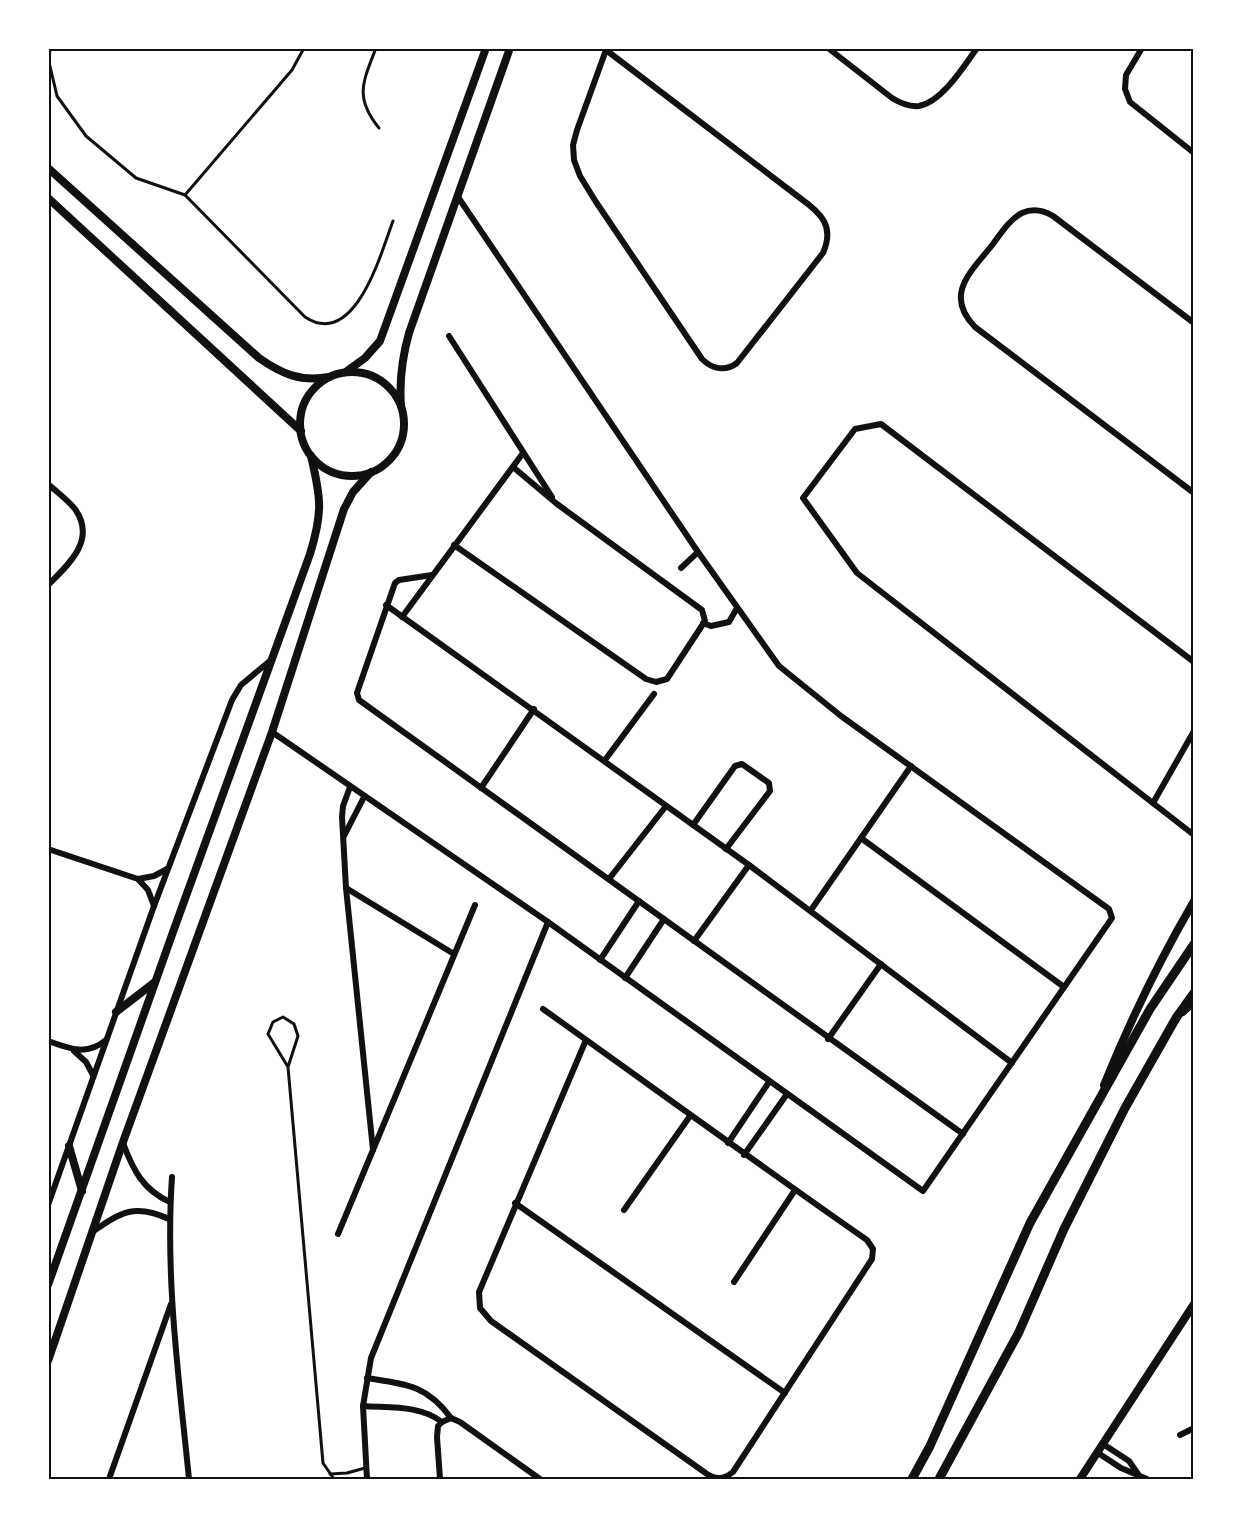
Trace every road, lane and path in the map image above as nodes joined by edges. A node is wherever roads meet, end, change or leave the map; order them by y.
1 (50, 48) edge
2 (304, 48) edge
3 (376, 48) edge
4 (486, 48) edge
5 (510, 48) edge
6 (828, 48) edge
7 (977, 48) edge
8 (1142, 48) edge
9 (604, 49) edge
10 (380, 128) dead end
11 (1194, 153) edge
12 (48, 168) edge
13 (185, 195) junction
14 (458, 197) junction
15 (48, 198) edge
16 (393, 221) dead end
17 (1194, 323) edge
18 (449, 336) dead end
19 (347, 371) junction
20 (329, 377) junction
21 (401, 406) junction
22 (301, 431) junction
23 (523, 453) junction
24 (311, 456) junction
25 (513, 466) junction
26 (371, 472) junction
27 (48, 484) edge
28 (1194, 493) edge
29 (557, 504) junction
30 (454, 545) junction
31 (699, 552) junction
32 (681, 568) dead end
33 (432, 575) junction
34 (48, 585) edge
35 (386, 605) junction
36 (737, 608) junction
37 (402, 617) junction
38 (704, 622) junction
39 (271, 660) junction
40 (1194, 662) edge
41 (654, 694) dead end
42 (534, 710) junction
43 (1194, 731) edge
44 (272, 732) junction
45 (605, 760) junction
46 (911, 766) junction
47 (350, 787) junction
48 (481, 788) junction
49 (363, 797) junction
50 (1153, 803) junction
51 (666, 806) junction
52 (693, 825) junction
53 (1194, 835) edge
54 (344, 837) junction
55 (861, 838) junction
56 (48, 849) edge
57 (726, 849) junction
58 (749, 865) junction
59 (168, 869) junction
60 (138, 879) junction
61 (609, 879) junction
62 (346, 888) junction
63 (1194, 901) edge
64 (639, 902) junction
65 (475, 905) dead end
66 (154, 906) junction
67 (811, 910) junction
68 (664, 919) junction
69 (548, 922) junction
70 (694, 941) junction
71 (1194, 944) edge
72 (454, 954) junction
73 (600, 960) junction
74 (881, 964) junction
75 (625, 978) junction
76 (155, 982) junction
77 (1064, 987) junction
78 (1194, 993) edge
79 (1194, 1004) edge
80 (543, 1010) dead end
81 (116, 1012) junction
82 (1176, 1018) junction
83 (828, 1039) junction
84 (107, 1040) junction
85 (586, 1040) junction
86 (48, 1041) edge
87 (74, 1050) junction
88 (1012, 1063) junction
89 (288, 1067) junction
90 (94, 1077) junction
91 (769, 1082) junction
92 (788, 1094) junction
93 (1097, 1102) junction
94 (690, 1116) junction
95 (963, 1134) junction
96 (123, 1142) junction
97 (728, 1143) junction
98 (69, 1146) junction
99 (373, 1150) junction
100 (744, 1155) junction
101 (172, 1177) dead end
102 (795, 1190) junction
103 (81, 1191) junction
104 (170, 1202) junction
105 (515, 1203) junction
106 (48, 1205) edge
107 (624, 1210) dead end
108 (170, 1219) junction
109 (91, 1232) junction
110 (338, 1234) dead end
111 (734, 1282) dead end
112 (48, 1285) edge
113 (172, 1300) junction
114 (1194, 1304) edge
115 (48, 1361) edge
116 (367, 1378) junction
117 (785, 1393) junction
118 (363, 1406) junction
119 (451, 1418) junction
120 (442, 1422) junction
121 (1194, 1428) edge
122 (1180, 1435) dead end
123 (1103, 1444) junction
124 (1098, 1453) junction
125 (953, 1456) junction
126 (366, 1468) junction
127 (329, 1474) junction
128 (1138, 1474) junction
129 (109, 1479) edge
130 (189, 1479) edge
131 (333, 1479) edge
132 (367, 1479) edge
133 (440, 1479) edge
134 (540, 1479) edge
135 (910, 1479) edge
136 (939, 1479) edge
137 (949, 1479) edge
138 (1080, 1479) edge
139 (1148, 1479) edge

1 - 13 lane
2 - 13 lane
3 - 10 lane
4 - 19 main road
5 - 14 main road
6 - 7 street
8 - 11 street
9 - 9 street
12 - 20 street
13 - 16 lane
14 - 21 main road
14 - 31 street
15 - 22 street
17 - 28 street
18 - 23 street
19 - 20 main road
19 - 21 main road
20 - 22 main road
21 - 26 main road
22 - 24 main road
23 - 25 street
23 - 29 street
24 - 26 main road
24 - 39 main road
25 - 29 street
25 - 30 street
26 - 44 main road
27 - 34 street
29 - 38 street
30 - 33 street
30 - 38 street
31 - 32 street
31 - 36 street
33 - 35 street
33 - 37 street
35 - 37 street
35 - 48 street
36 - 38 street
36 - 46 street
37 - 42 street
39 - 59 street
39 - 76 main road
40 - 50 street
41 - 45 street
42 - 45 street
42 - 48 street
43 - 50 street
44 - 47 street
44 - 96 main road
45 - 51 street
46 - 55 street
46 - 77 street
47 - 49 street
47 - 54 street
48 - 61 street
49 - 54 street
49 - 69 street
50 - 53 street
51 - 52 street
51 - 61 street
52 - 57 street
52 - 57 street
54 - 62 street
55 - 67 street
55 - 77 street
56 - 60 street
57 - 58 street
58 - 67 street
58 - 70 street
59 - 60 street
59 - 66 street
60 - 66 street
61 - 64 street
62 - 72 street
62 - 99 street
63 - 93 street
64 - 68 street
64 - 73 street
65 - 72 street
66 - 81 street
67 - 74 street
68 - 70 street
68 - 75 street
69 - 73 street
69 - 116 street
70 - 83 street
71 - 93 main road
72 - 99 street
73 - 75 street
74 - 83 street
74 - 88 street
75 - 91 street
76 - 81 main road
76 - 103 main road
77 - 88 street
78 - 82 main road
79 - 82 street
80 - 85 street
81 - 84 street
82 - 125 main road
83 - 95 street
84 - 87 street
84 - 90 street
85 - 94 street
85 - 105 street
86 - 87 street
87 - 90 street
88 - 95 street
89 - 89 lane
89 - 127 lane
90 - 98 street
91 - 92 street
91 - 97 street
92 - 95 street
92 - 100 street
93 - 135 main road
94 - 97 street
94 - 107 street
96 - 104 street
96 - 109 main road
97 - 100 street
98 - 103 main road
98 - 106 street
99 - 110 street
100 - 102 street
101 - 104 street
102 - 111 street
102 - 117 street
103 - 112 main road
104 - 108 street
105 - 117 street
105 - 117 street
108 - 109 street
108 - 113 street
109 - 115 main road
113 - 129 street
113 - 130 street
114 - 123 street
116 - 118 street
116 - 119 street
118 - 120 street
118 - 126 street
119 - 120 street
119 - 134 street
120 - 133 street
121 - 122 street
123 - 124 street
123 - 128 street
124 - 128 street
124 - 138 street
125 - 136 main road
125 - 137 main road
126 - 127 lane
126 - 132 street
127 - 131 lane
128 - 139 street

